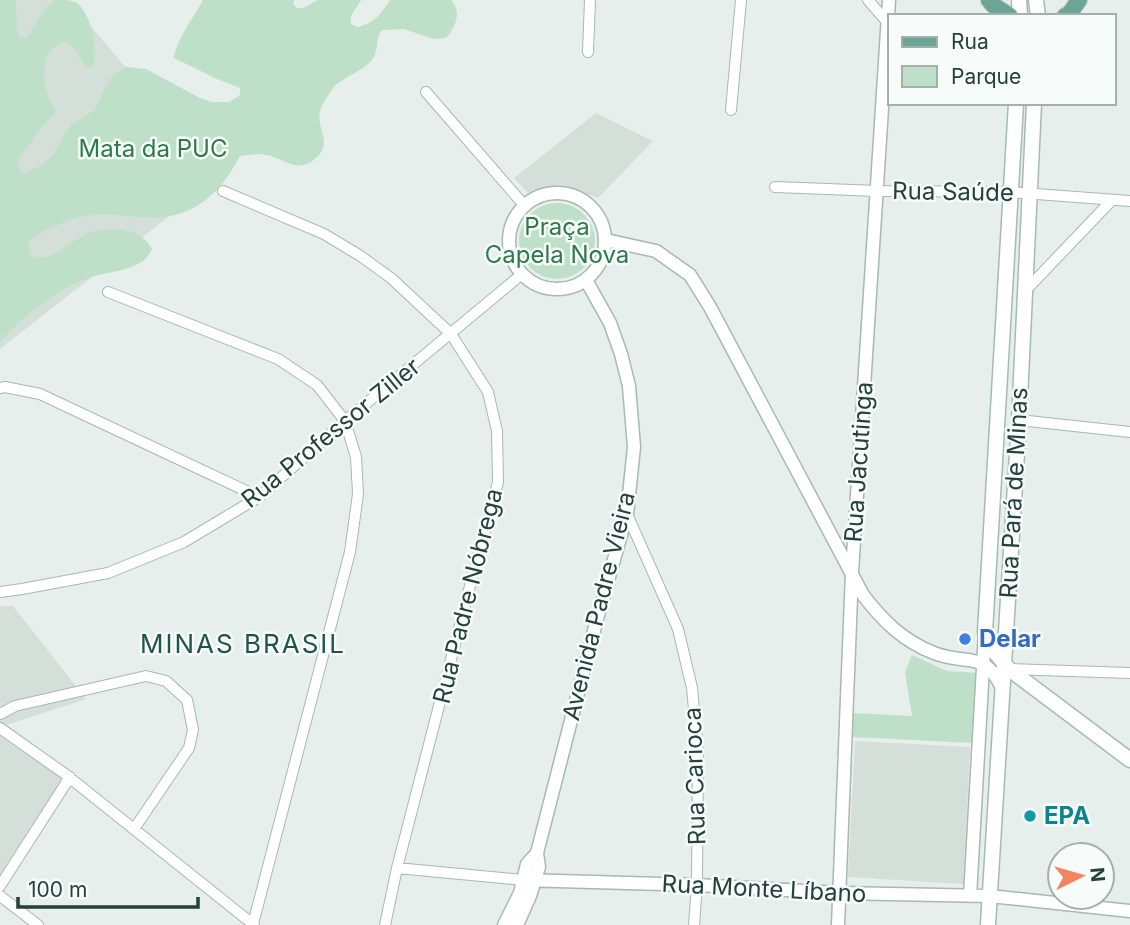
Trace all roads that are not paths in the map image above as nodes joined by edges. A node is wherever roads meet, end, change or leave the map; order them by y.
1 (590, 0) edge
2 (741, 0) edge
3 (868, 0) edge
4 (989, 0) edge
5 (1079, 0) edge
6 (1007, 14) edge
7 (1068, 14) edge
8 (888, 23) joint
9 (588, 52) dead end
10 (426, 92) dead end
11 (1016, 105) edge
12 (1034, 105) edge
13 (732, 110) dead end
14 (775, 187) dead end
15 (223, 191) dead end
16 (878, 191) junction
17 (1010, 192) junction
18 (1029, 194) junction
19 (1112, 200) junction
20 (1130, 201) edge
21 (524, 205) junction
22 (606, 240) junction
23 (522, 274) junction
24 (586, 280) junction
25 (108, 292) dead end
26 (1025, 292) junction
27 (451, 334) junction
28 (0, 388) edge
29 (1018, 420) junction
30 (345, 421) junction
31 (1130, 432) edge
32 (259, 497) junction
33 (626, 514) junction
34 (852, 572) junction
35 (0, 592) edge
36 (985, 632) junction
37 (982, 663) junction
38 (1006, 667) junction
39 (1130, 673) edge
40 (1003, 688) junction
41 (0, 713) edge
42 (0, 729) edge
43 (1130, 760) edge
44 (69, 777) junction
45 (134, 830) junction
46 (397, 868) junction
47 (529, 880) junction
48 (697, 885) junction
49 (0, 886) edge
50 (840, 893) junction
51 (0, 896) edge
52 (970, 896) junction
53 (990, 897) junction
54 (1130, 911) edge
55 (254, 924) edge
56 (38, 925) edge
57 (385, 925) edge
58 (503, 925) edge
59 (517, 925) edge
60 (694, 925) edge
61 (838, 925) edge
62 (988, 925) edge

1 - 9 street
2 - 13 street
3 - 8 street
4 - 6 main road
5 - 7 main road
8 - 16 street, Rua Jacutinga
10 - 21 street
11 - 17 main road, Rua Pará de Minas
12 - 18 main road, Rua Pará de Minas
14 - 16 street, Rua Saúde
15 - 27 street, Rua Padre Nóbrega
16 - 17 street, Rua Saúde
16 - 34 street, Rua Jacutinga
17 - 18 street, Rua Saúde
17 - 36 main road, Rua Pará de Minas
18 - 19 street, Rua Saúde
18 - 26 main road, Rua Pará de Minas
19 - 20 street, Rua Saúde
19 - 26 street
21 - 22 street
21 - 23 street
22 - 24 street
22 - 34 street
23 - 24 street
23 - 27 street, Rua Professor Ziller
24 - 33 street, Avenida Padre Vieira
25 - 30 street
26 - 29 main road, Rua Pará de Minas
27 - 30 street, Rua Professor Ziller
27 - 46 street, Rua Padre Nóbrega
28 - 32 street
29 - 31 street
29 - 38 main road, Rua Pará de Minas
30 - 32 street, Rua Professor Ziller
30 - 55 street
32 - 35 street, Rua Professor Ziller
33 - 47 street, Avenida Padre Vieira
33 - 48 street, Rua Carioca
34 - 37 street
34 - 50 street, Rua Jacutinga
36 - 37 street, Rua Pará de Minas
36 - 38 main road
37 - 40 street
37 - 52 street, Rua Pará de Minas
38 - 39 street
38 - 40 main road, Rua Pará de Minas
38 - 43 main road
40 - 53 main road, Rua Pará de Minas
41 - 45 street
42 - 44 street
44 - 45 street
44 - 49 street
45 - 55 street
46 - 47 street, Rua Monte Líbano
46 - 57 street, Rua Padre Nóbrega
47 - 48 street, Rua Monte Líbano
47 - 58 street
47 - 59 street
48 - 50 street, Rua Monte Líbano
48 - 60 street, Rua Carioca
50 - 52 street, Rua Monte Líbano
50 - 61 street, Rua Jacutinga
51 - 56 street
52 - 53 street, Rua Monte Líbano
53 - 54 street, Rua Monte Líbano
53 - 62 main road, Rua Pará de Minas

